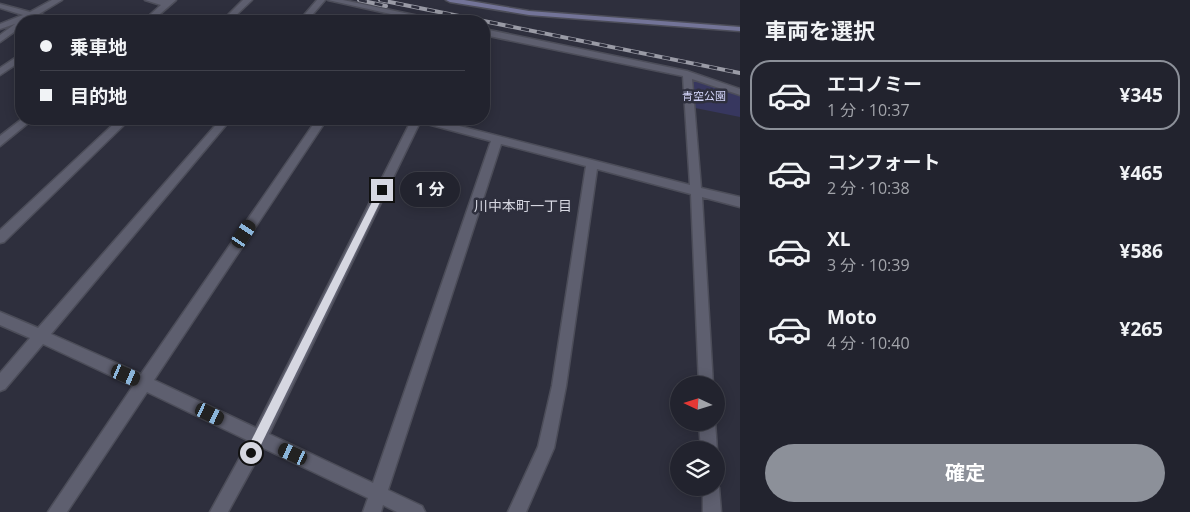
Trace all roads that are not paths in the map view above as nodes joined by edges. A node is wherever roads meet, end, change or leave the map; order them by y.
1 (58, 0) edge
2 (149, 0) edge
3 (248, 0) edge
4 (322, 0) edge
5 (332, 0) edge
6 (450, 0) edge
7 (170, 2) edge
8 (0, 6) edge
9 (32, 14) junction
10 (36, 15) edge
11 (154, 15) edge
12 (232, 15) edge
13 (308, 15) edge
14 (405, 15) edge
15 (15, 21) edge
16 (0, 28) edge
17 (15, 28) edge
18 (740, 29) edge
19 (490, 33) edge
20 (0, 39) edge
21 (15, 61) edge
22 (0, 72) edge
23 (687, 74) junction
24 (740, 92) edge
25 (21, 125) edge
26 (119, 125) edge
27 (221, 125) edge
28 (318, 125) edge
29 (416, 125) edge
30 (441, 125) edge
31 (497, 140) junction
32 (0, 142) edge
33 (592, 165) junction
34 (696, 190) junction
35 (740, 202) edge
36 (0, 238) edge
37 (0, 318) edge
38 (40, 338) junction
39 (706, 376) edge
40 (144, 383) junction
41 (0, 384) edge
42 (259, 438) junction
43 (379, 494) junction
44 (711, 496) edge
45 (57, 512) edge
46 (219, 512) edge
47 (372, 512) edge
48 (416, 512) edge
49 (517, 512) edge
50 (712, 512) edge

1 - 9 street
2 - 7 street
3 - 12 street
4 - 13 street
5 - 14 street
6 - 18 street
7 - 11 street
8 - 9 street
9 - 10 street
15 - 16 street
17 - 20 street
19 - 23 street
21 - 22 street
23 - 24 street
23 - 34 street
25 - 32 street
26 - 36 street
27 - 38 street
28 - 40 street
29 - 42 street
30 - 31 street
31 - 33 street
31 - 43 street
33 - 34 street
33 - 49 street
34 - 35 street
34 - 39 street
37 - 38 street
38 - 40 street
38 - 41 street
40 - 42 street
40 - 45 street
42 - 43 street
42 - 46 street
43 - 47 street
43 - 48 street
44 - 50 street

